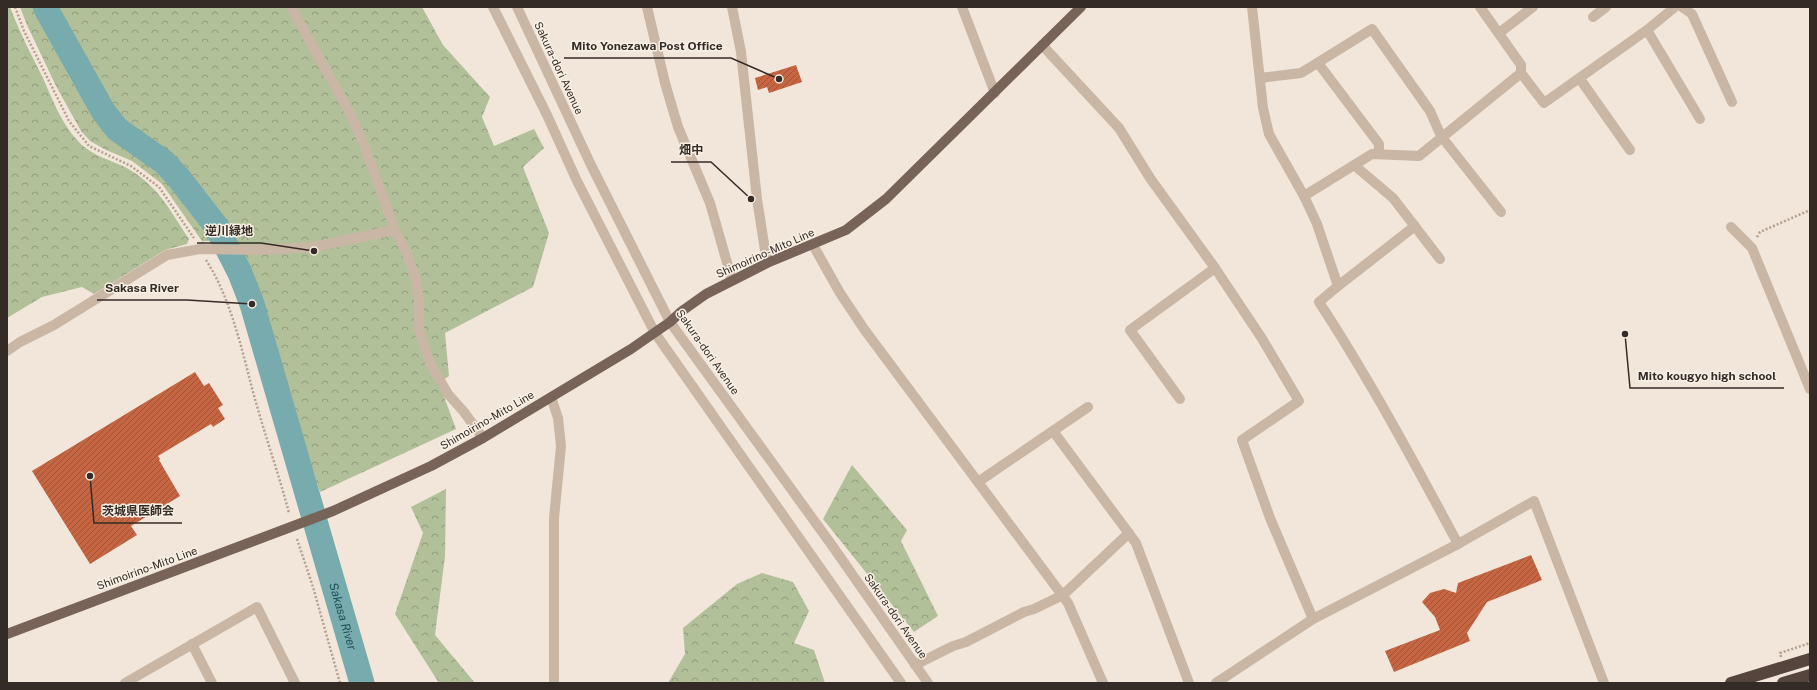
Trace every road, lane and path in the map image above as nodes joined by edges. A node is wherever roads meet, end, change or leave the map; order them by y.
1 (291, 7) edge
2 (493, 7) edge
3 (517, 7) edge
4 (647, 7) edge
5 (732, 7) edge
6 (962, 7) edge
7 (1081, 7) edge
8 (1252, 7) edge
9 (1480, 7) edge
10 (1533, 7) edge
11 (1606, 7) edge
12 (1675, 7) edge
13 (1682, 7) edge
14 (1593, 17) dead end
15 (1647, 30) junction
16 (1499, 33) junction
17 (1042, 45) junction
18 (1318, 62) junction
19 (1520, 73) junction
20 (1260, 78) junction
21 (1580, 79) junction
22 (995, 93) junction
23 (1732, 102) dead end
24 (1700, 119) dead end
25 (1441, 136) junction
26 (1630, 150) dead end
27 (1380, 154) junction
28 (1354, 165) junction
29 (1304, 196) junction
30 (1810, 210) edge
31 (1501, 212) dead end
32 (1415, 226) junction
33 (1732, 227) dead end
34 (394, 230) junction
35 (813, 245) junction
36 (1752, 248) junction
37 (1440, 259) dead end
38 (767, 263) junction
39 (1215, 268) junction
40 (732, 280) junction
41 (1338, 286) junction
42 (670, 322) junction
43 (655, 333) junction
44 (7, 351) edge
45 (1810, 389) edge
46 (551, 397) junction
47 (1180, 399) dead end
48 (1088, 407) dead end
49 (1053, 431) junction
50 (483, 438) junction
51 (978, 482) junction
52 (1128, 533) junction
53 (297, 539) dead end
54 (1458, 544) junction
55 (1063, 595) junction
56 (1312, 619) junction
57 (7, 634) edge
58 (1810, 643) edge
59 (192, 644) junction
60 (1780, 653) dead end
61 (1810, 659) edge
62 (915, 665) junction
63 (1810, 674) edge
64 (130, 682) edge
65 (212, 683) edge
66 (295, 683) edge
67 (340, 683) edge
68 (554, 683) edge
69 (900, 683) edge
70 (928, 683) edge
71 (1103, 683) edge
72 (1189, 683) edge
73 (1216, 683) edge
74 (1604, 683) edge
75 (1731, 683) edge
76 (1783, 683) edge

1 - 34 street
2 - 43 street
3 - 42 street, Sakura-dori Avenue
4 - 40 street
5 - 38 street
6 - 22 street
7 - 17 main road, Shimoirino-Mito Line
8 - 20 street
9 - 16 street
10 - 16 street
11 - 14 street
12 - 15 street
13 - 23 street
15 - 21 street
15 - 24 street
16 - 19 street
17 - 22 main road, Shimoirino-Mito Line
17 - 39 street
18 - 20 street
18 - 25 street
18 - 27 street
19 - 21 street
19 - 25 street
20 - 29 street
21 - 26 street
22 - 35 main road, Shimoirino-Mito Line
25 - 27 street
25 - 31 street
27 - 28 street
28 - 29 street
28 - 32 street
29 - 41 street
30 - 36 path
32 - 37 street
32 - 41 street
33 - 36 street
34 - 44 street
34 - 50 street
35 - 38 main road, Shimoirino-Mito Line
35 - 51 street
36 - 45 street
38 - 40 main road, Shimoirino-Mito Line
39 - 47 street
39 - 56 street
40 - 42 main road, Shimoirino-Mito Line
41 - 54 street
42 - 43 main road, Shimoirino-Mito Line
42 - 62 street, Sakura-dori Avenue
43 - 46 main road, Shimoirino-Mito Line
43 - 69 street
46 - 50 main road, Shimoirino-Mito Line
46 - 68 street
48 - 49 street
49 - 51 street
49 - 52 street
50 - 57 main road, Shimoirino-Mito Line
51 - 55 street
52 - 55 street
52 - 72 street
53 - 67 path
54 - 56 street
54 - 74 street
55 - 62 street
55 - 71 street
56 - 73 street
58 - 60 path
59 - 64 street
59 - 65 street
59 - 66 street
61 - 75 highway
62 - 70 street, Sakura-dori Avenue
63 - 76 highway

